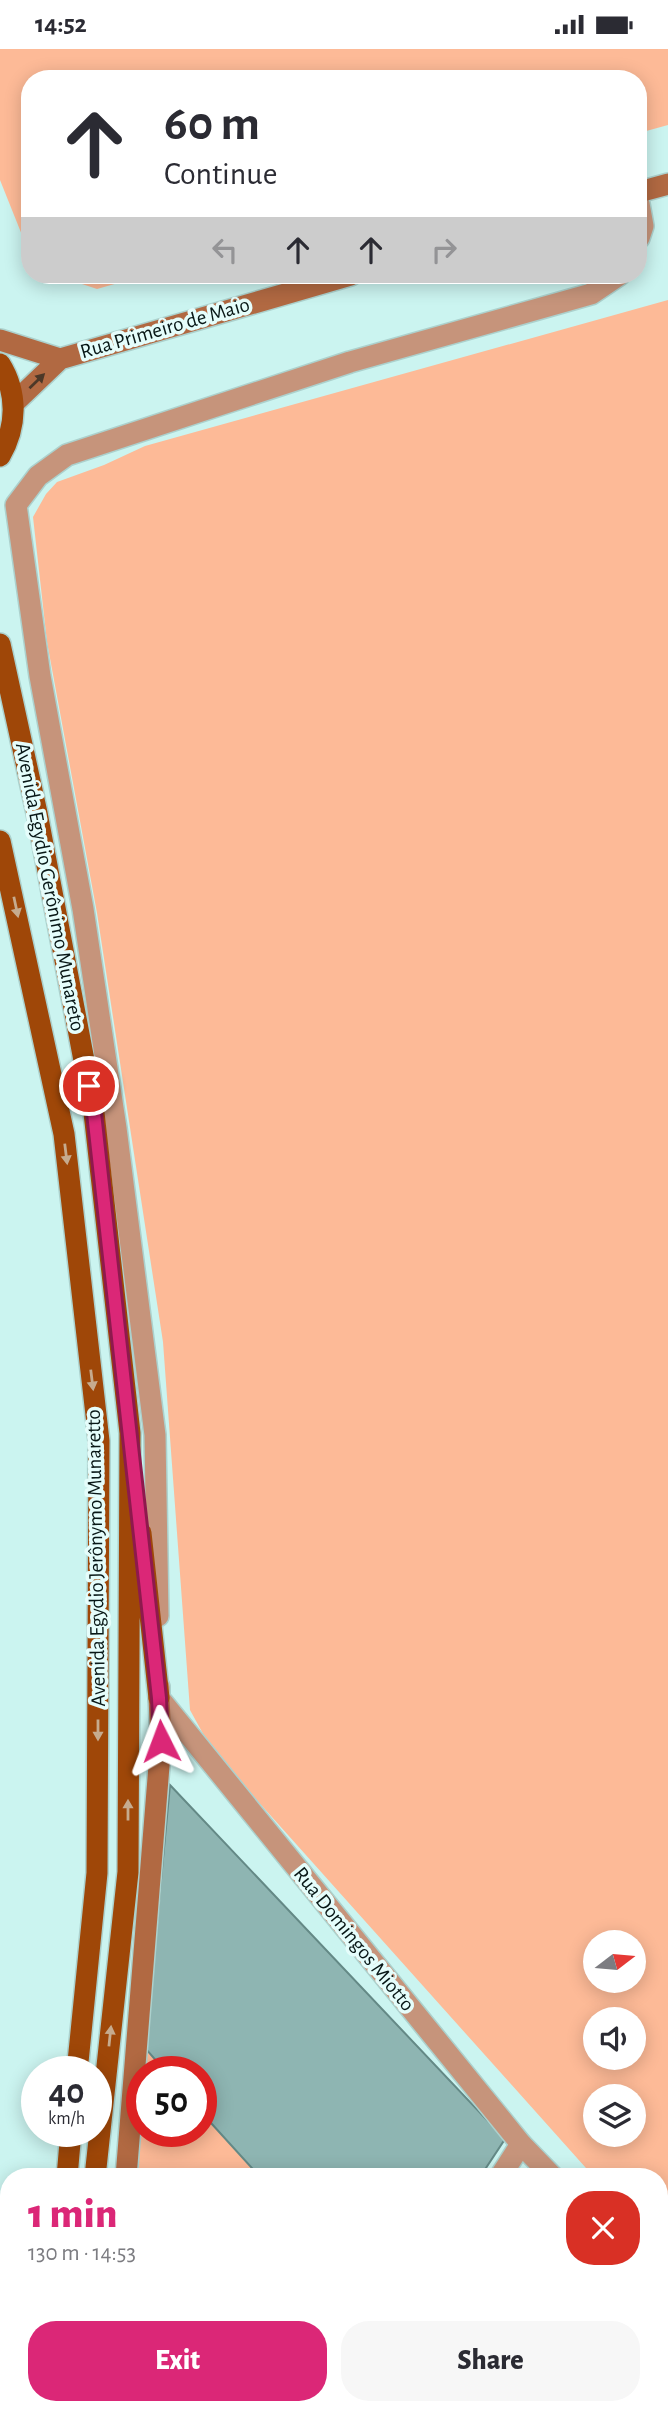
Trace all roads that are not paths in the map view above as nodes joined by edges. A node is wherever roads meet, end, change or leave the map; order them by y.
1 (668, 184) edge
2 (647, 190) edge
3 (320, 284) edge
4 (606, 284) edge
5 (0, 340) edge
6 (60, 359) junction
7 (0, 364) edge
8 (14, 403) junction
9 (0, 456) edge
10 (0, 644) edge
11 (0, 841) edge
12 (130, 1433) junction
13 (159, 1698) junction
14 (79, 2056) edge
15 (521, 2144) junction
16 (70, 2147) edge
17 (68, 2168) edge
18 (96, 2168) edge
19 (127, 2168) edge
20 (506, 2168) edge
21 (544, 2168) edge

1 - 2 main road
3 - 6 main road, Rua Primeiro de Maio
4 - 13 street
5 - 6 main road, Rua Primeiro de Maio
8 -> 6 main road, Rua Primeiro de Maio
7 - 8 main road
8 - 9 main road
10 - 12 main road, Avenida Egydio Gerônimo Munareto
11 -> 14 main road, Avenida Egydio Jerônymo Munaretto
12 - 13 main road
18 -> 12 main road, Avenida Egydio Gerônimo Munareto
13 - 15 street, Rua Domingos Miotto
13 - 19 main road
15 - 20 street
15 - 21 street, Rua Domingos Miotto
16 - 17 main road

